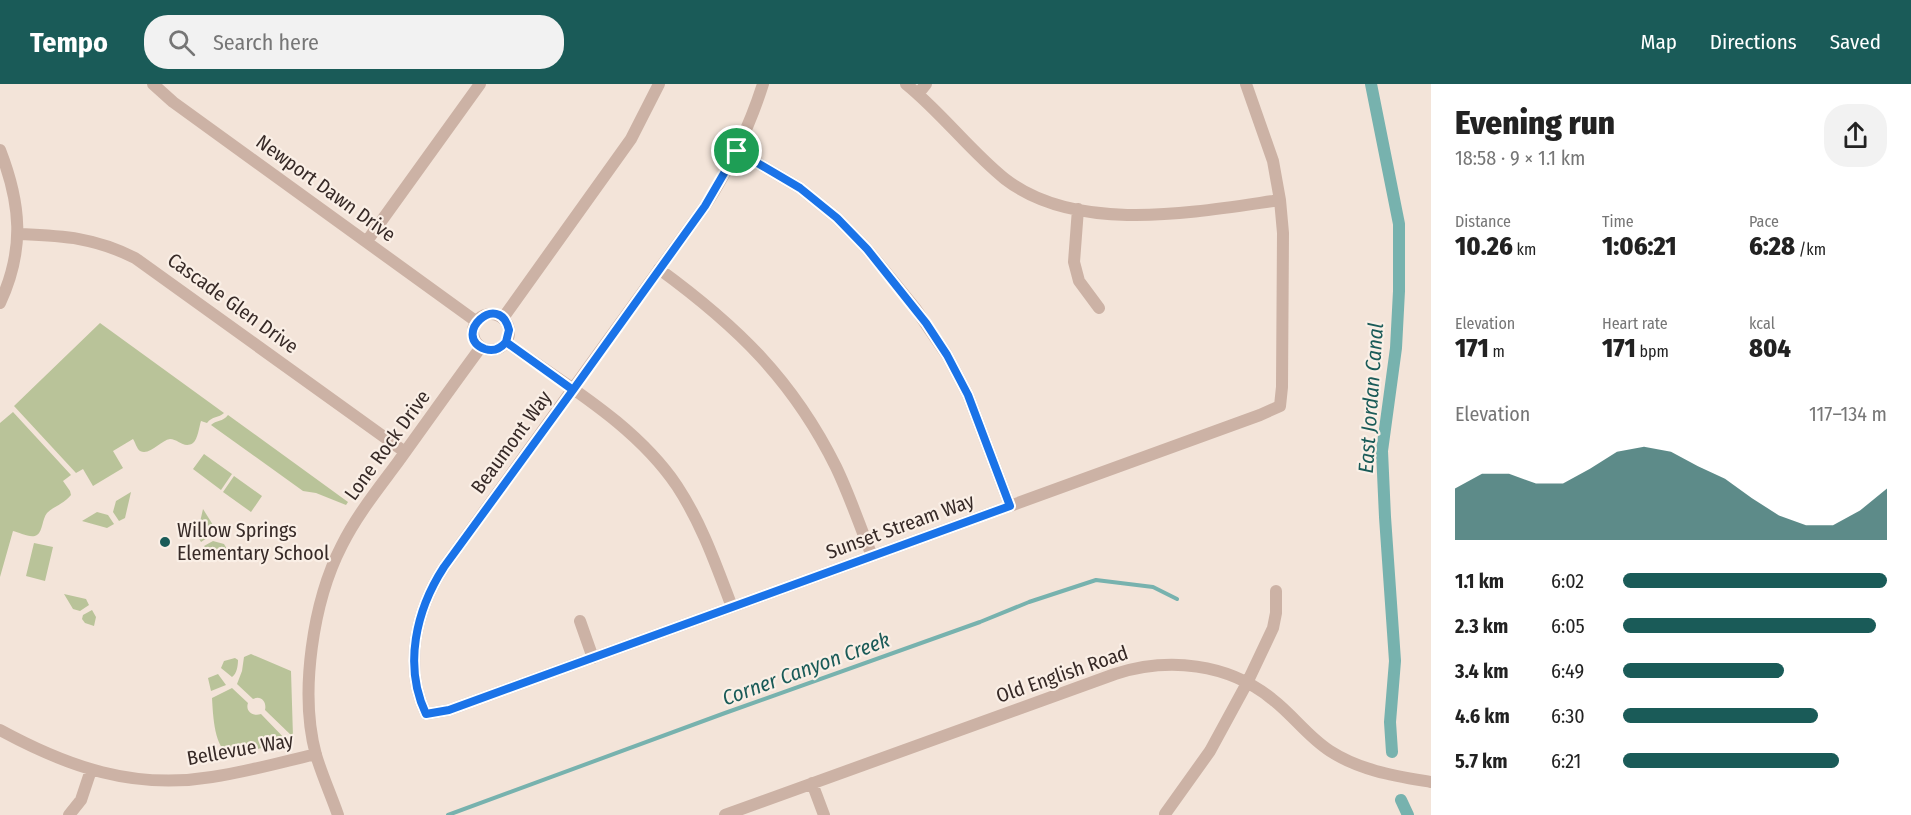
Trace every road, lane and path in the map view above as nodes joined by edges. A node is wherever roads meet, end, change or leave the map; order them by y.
1 (153, 84) edge
2 (480, 84) edge
3 (659, 84) edge
4 (763, 84) edge
5 (906, 84) edge
6 (1246, 84) edge
7 (922, 89) edge
8 (0, 150) edge
9 (737, 151) junction
10 (1280, 200) junction
11 (1078, 209) junction
12 (18, 234) junction
13 (367, 241) junction
14 (659, 269) junction
15 (0, 303) edge
16 (1099, 308) dead end
17 (503, 318) junction
18 (477, 322) junction
19 (506, 342) junction
20 (481, 347) junction
21 (573, 390) junction
22 (405, 452) junction
23 (1010, 506) junction
24 (872, 556) junction
25 (1276, 591) dead end
26 (732, 607) junction
27 (580, 621) dead end
28 (593, 658) junction
29 (1247, 682) junction
30 (426, 714) joint
31 (0, 730) edge
32 (316, 754) junction
33 (91, 770) junction
34 (1431, 782) edge
35 (812, 783) junction
36 (1165, 814) edge
37 (69, 815) edge
38 (338, 815) edge
39 (725, 815) edge
40 (824, 815) edge

1 - 13 street, Newport Dawn Drive
2 - 13 street
3 - 17 street
4 - 9 street, Beaumont Way
5 - 7 street
6 - 10 street, Sunset Stream Way
7 - 11 street
8 - 12 street
9 - 14 street, Beaumont Way
9 - 23 street
10 - 11 street
10 - 23 street, Sunset Stream Way
11 - 16 street
12 - 15 street
12 - 22 street, Cascade Glen Drive
13 - 18 street, Newport Dawn Drive
14 - 21 street, Beaumont Way
14 - 24 street
17 - 18 street
17 - 19 street
18 - 20 street
19 - 20 street
19 - 21 street
20 - 22 street, Lone Rock Drive
21 - 26 street
21 - 30 street, Beaumont Way
22 - 32 street, Lone Rock Drive
23 - 24 street, Sunset Stream Way
24 - 26 street, Sunset Stream Way
25 - 29 street
26 - 28 street, Sunset Stream Way
27 - 28 street
28 - 30 street, Sunset Stream Way
29 - 34 street, Old English Road
29 - 35 street, Old English Road
29 - 36 street
31 - 33 street, Bellevue Way
32 - 33 street, Bellevue Way
32 - 38 street, Lone Rock Drive
33 - 37 street
35 - 39 street, Old English Road
35 - 40 street

